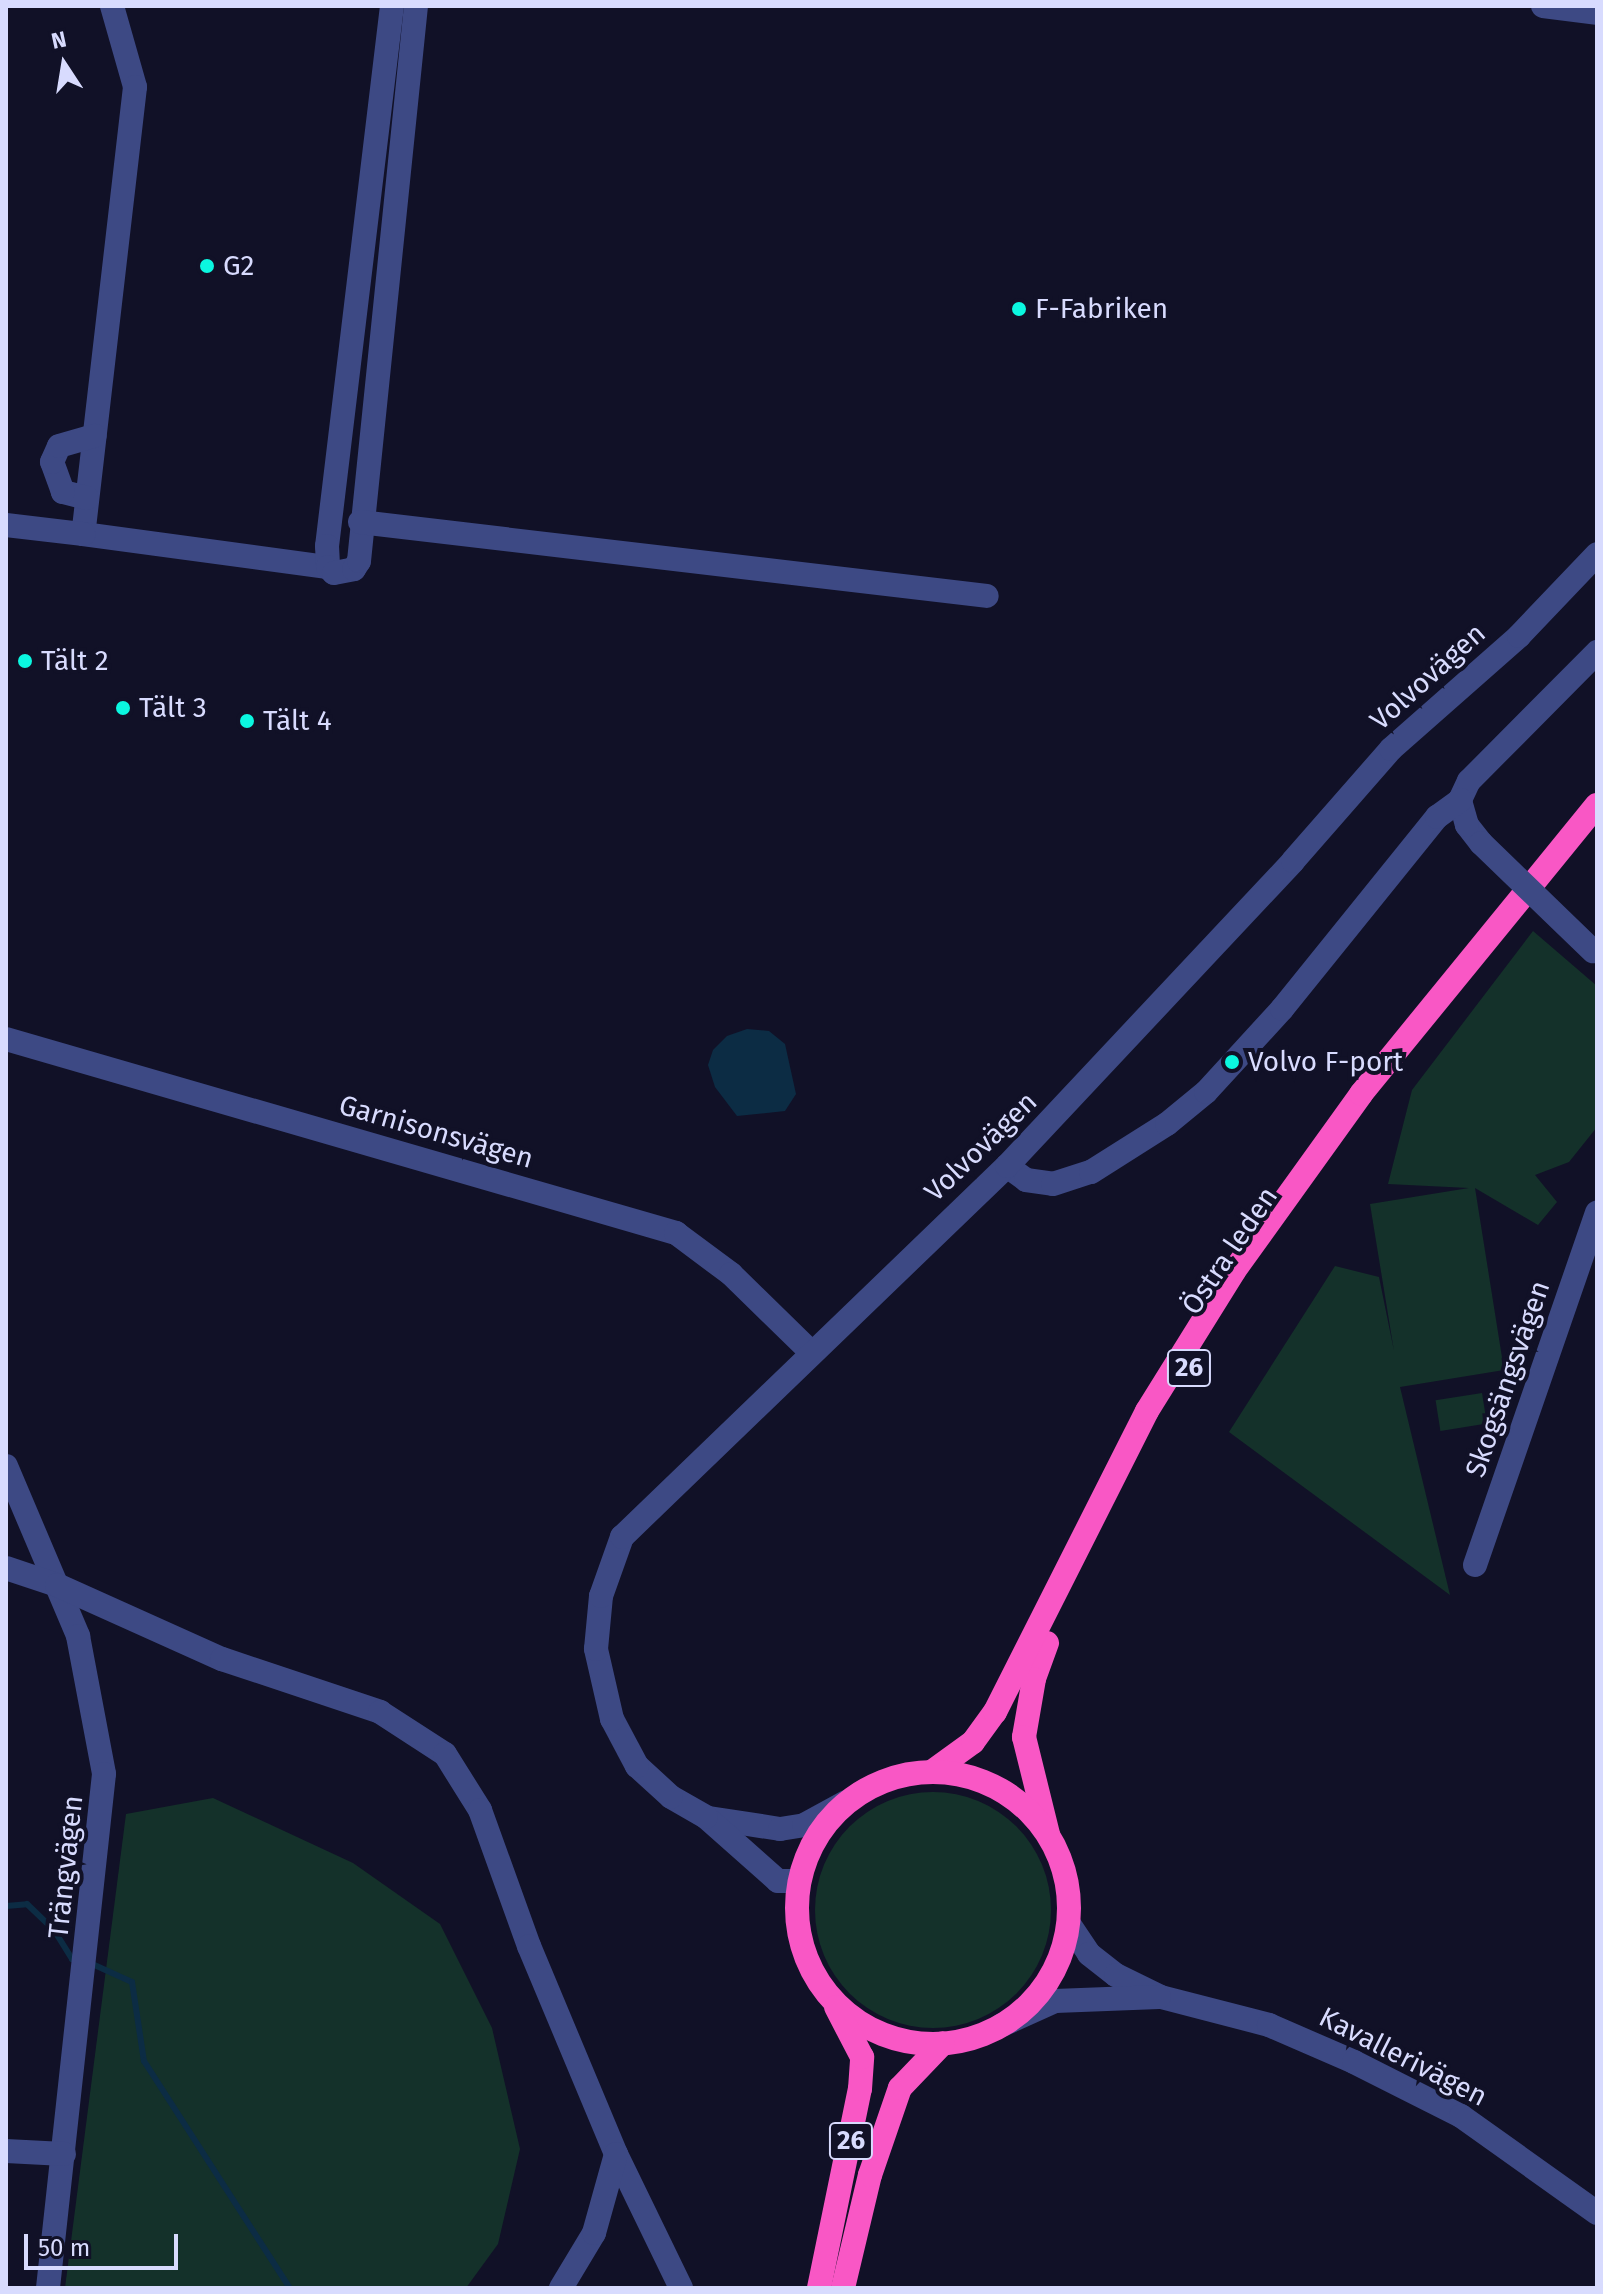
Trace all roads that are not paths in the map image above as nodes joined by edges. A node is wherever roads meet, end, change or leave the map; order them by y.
1 (112, 6) edge
2 (392, 6) edge
3 (416, 6) edge
4 (1552, 6) edge
5 (1597, 13) edge
6 (95, 436) junction
7 (87, 498) junction
8 (360, 522) junction
9 (6, 525) edge
10 (83, 534) junction
11 (1597, 554) edge
12 (328, 567) junction
13 (987, 596) dead end
14 (1597, 652) edge
15 (1460, 800) junction
16 (1597, 805) edge
17 (1478, 952) junction
18 (1595, 953) edge
19 (6, 1039) edge
20 (1007, 1166) junction
21 (1597, 1212) edge
22 (811, 1352) junction
23 (6, 1466) edge
24 (1475, 1565) dead end
25 (6, 1568) edge
26 (57, 1585) junction
27 (933, 1771) junction
28 (846, 1802) junction
29 (706, 1817) junction
30 (1048, 1834) junction
31 (799, 1881) junction
32 (1069, 1924) junction
33 (1161, 1997) junction
34 (831, 1998) junction
35 (1002, 2025) junction
36 (943, 2043) junction
37 (6, 2151) edge
38 (64, 2154) junction
39 (616, 2154) junction
40 (1597, 2213) edge
41 (48, 2288) edge
42 (561, 2288) edge
43 (681, 2288) edge
44 (819, 2288) edge
45 (843, 2288) edge

1 - 6 street
2 - 12 street
3 - 8 street
4 - 5 street
6 - 7 street
6 - 7 street
7 - 10 street
8 - 12 street
8 - 13 street
9 - 10 street
10 - 12 street
11 - 20 street, Volvovägen
14 - 15 street
15 - 18 street, bridge
15 - 20 street
16 - 17 highway, Östra leden / 26
17 - 27 highway, Östra leden / 26
17 - 30 highway, Östra leden / 26
19 - 22 street, Garnisonsvägen
20 - 22 street, Volvovägen
21 - 24 street, Skogsängsvägen
22 - 29 street, Volvovägen
23 - 26 street, Trängvägen
25 - 26 street
26 - 38 street, Trängvägen
26 - 39 street
27 - 28 highway, 26
27 - 30 highway, 26
28 - 29 street
28 - 31 highway, 26
29 - 31 street
30 - 32 highway, 26
31 - 34 highway, 26
32 - 33 street
32 - 35 highway, 26
33 - 35 street
33 - 40 street, Kavallerivägen
34 - 36 highway, 26
34 - 44 highway, 26
35 - 36 highway, 26
36 - 45 highway, 26
37 - 38 street
38 - 41 street, Trängvägen
39 - 42 street
39 - 43 street

